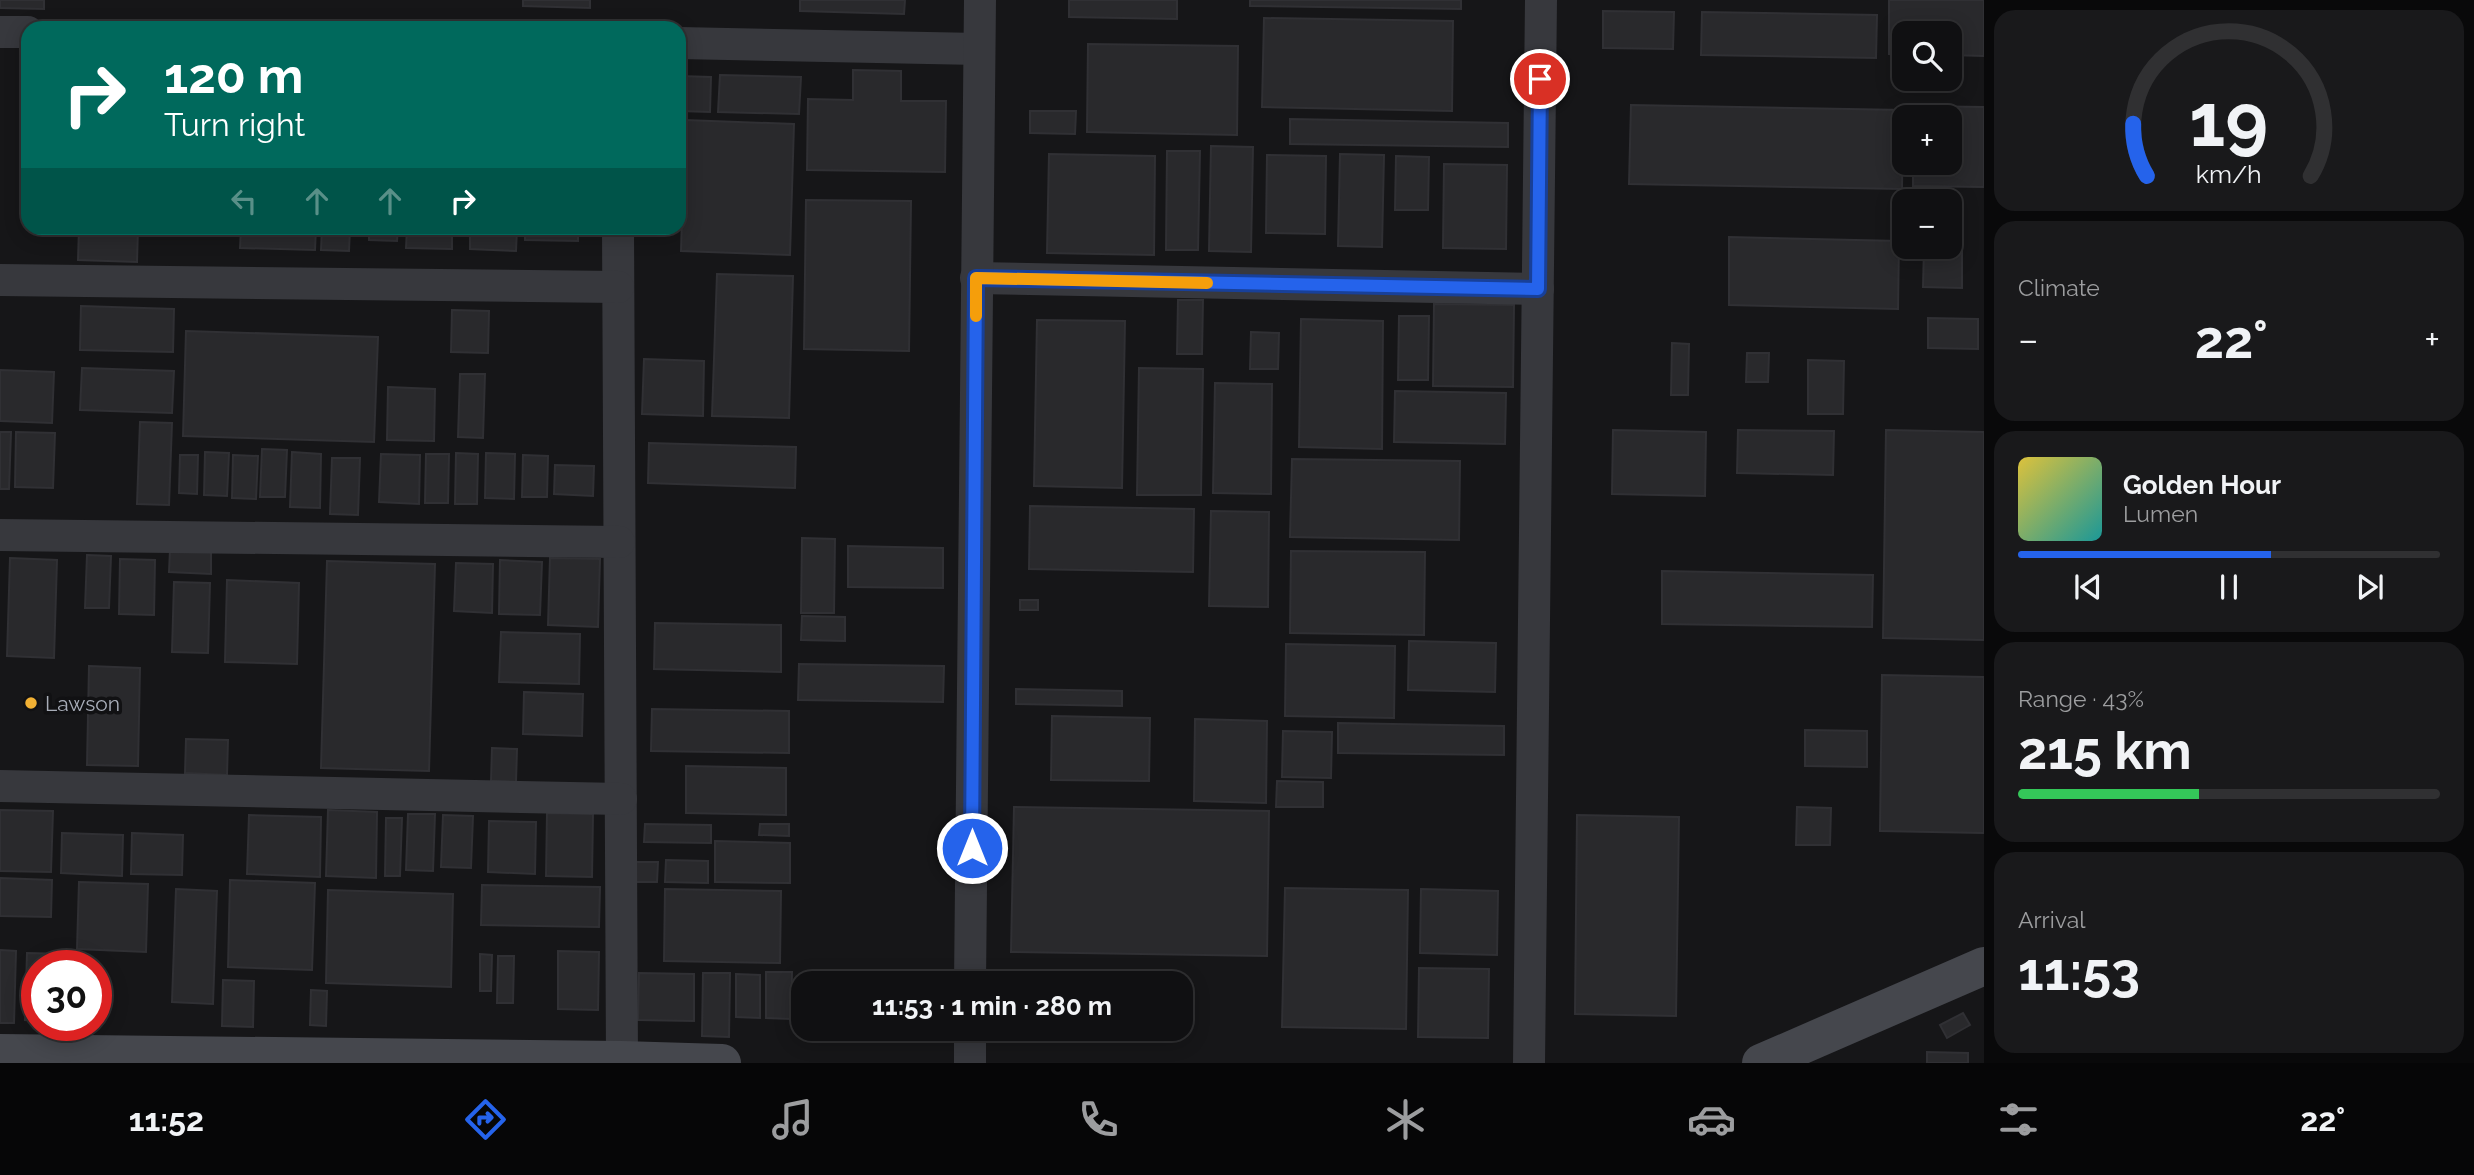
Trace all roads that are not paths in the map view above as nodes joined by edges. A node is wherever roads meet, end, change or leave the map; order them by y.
1 (980, 0) edge
2 (1541, 0) edge
3 (0, 32) edge
4 (21, 32) edge
5 (686, 43) edge
6 (979, 49) junction
7 (618, 235) edge
8 (976, 278) junction
9 (0, 280) edge
10 (618, 287) junction
11 (1538, 289) junction
12 (0, 536) edge
13 (620, 541) junction
14 (0, 786) edge
15 (621, 799) junction
16 (1984, 966) edge
17 (970, 971) edge
18 (970, 1041) edge
19 (0, 1053) edge
20 (143, 1059) edge
21 (622, 1060) junction
22 (722, 1063) edge
23 (970, 1063) edge
24 (1529, 1063) edge
25 (1761, 1063) edge

1 - 6 street
2 - 11 street
3 - 4 street
5 - 6 street
6 - 8 street
7 - 10 street
8 - 11 street
8 - 17 street
9 - 10 street
10 - 13 street
11 - 24 street
12 - 13 street
13 - 15 street
14 - 15 street
15 - 21 street
16 - 25 street
18 - 23 street
19 - 20 street
20 - 21 street
21 - 22 street

